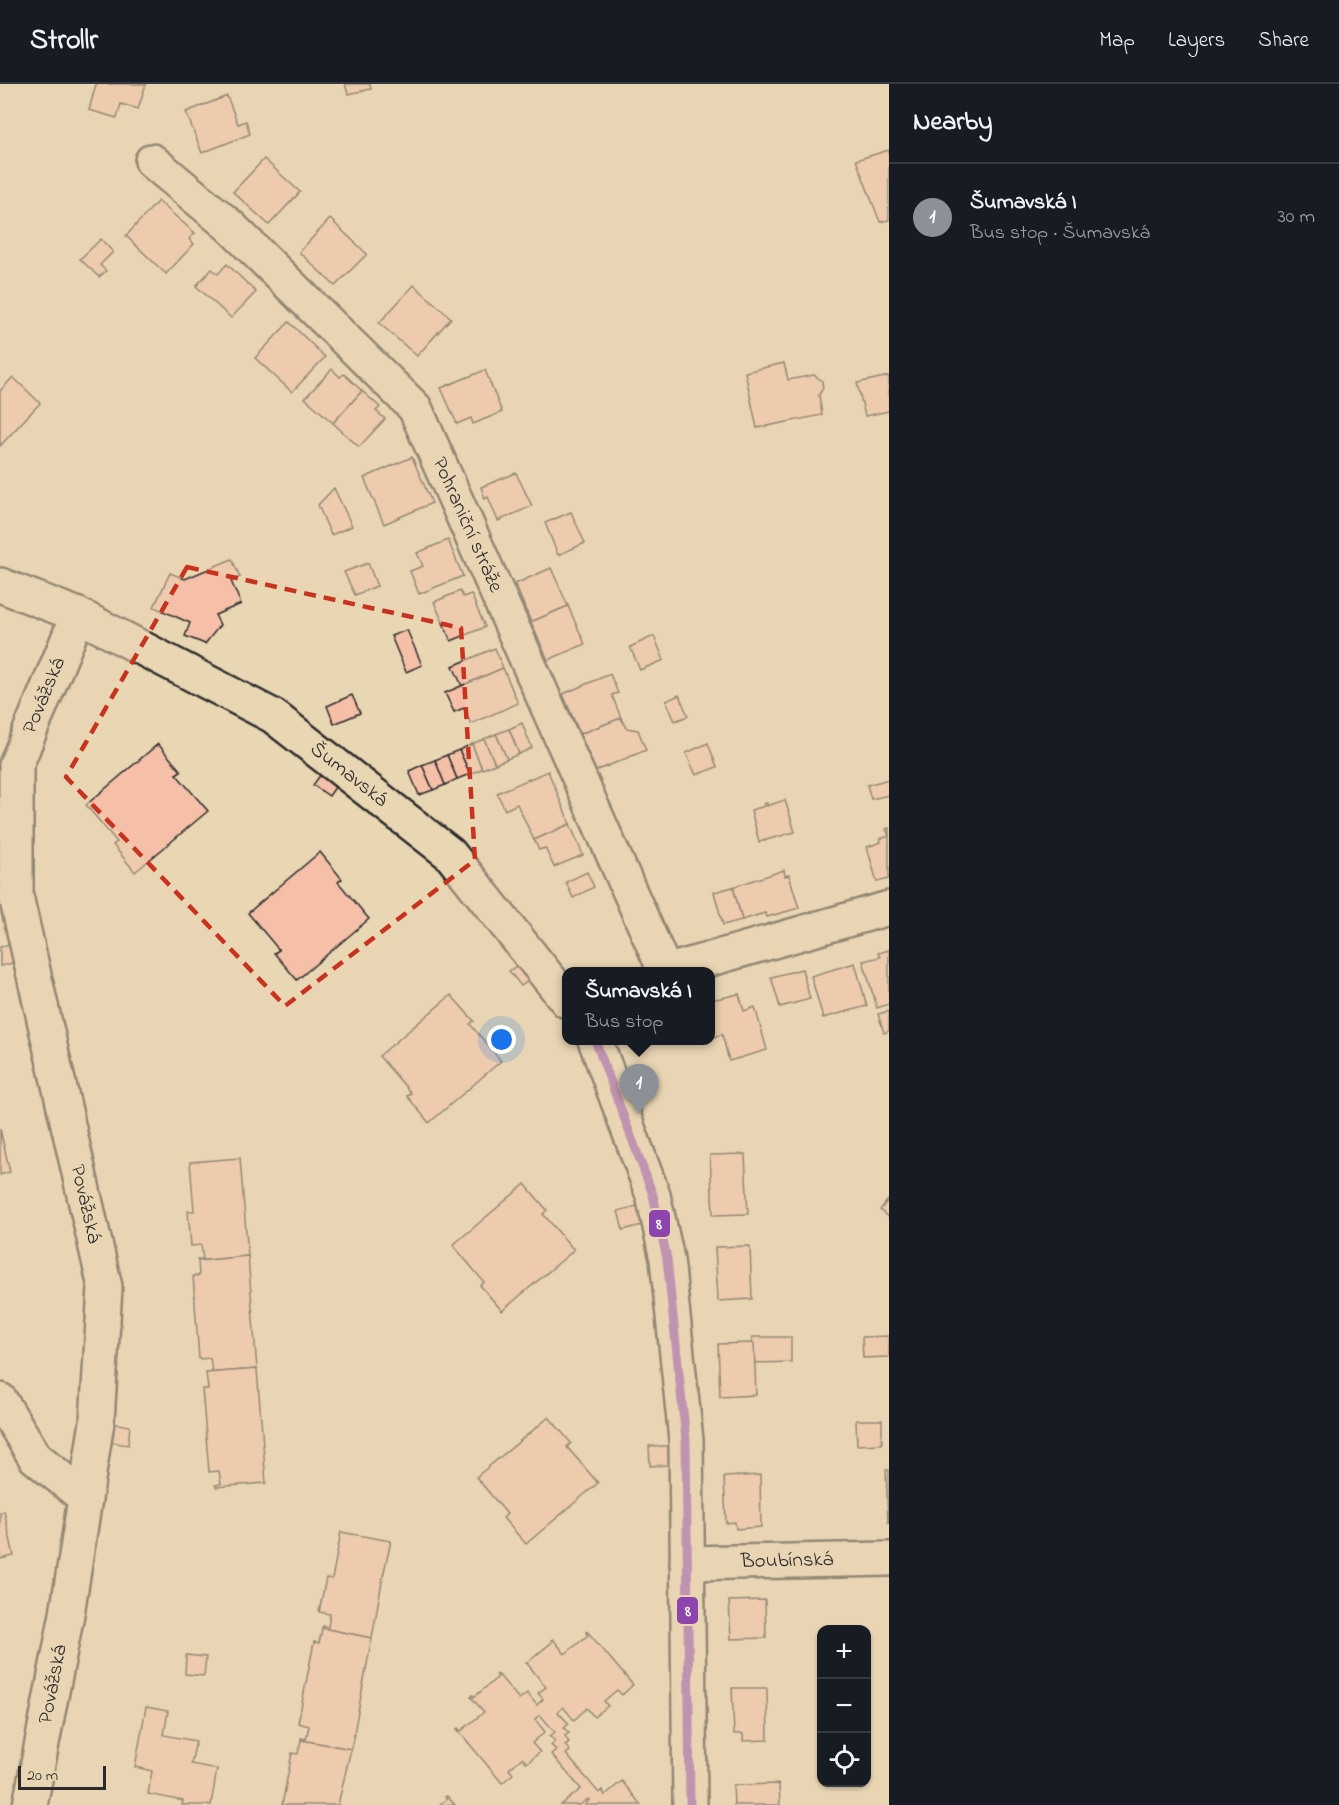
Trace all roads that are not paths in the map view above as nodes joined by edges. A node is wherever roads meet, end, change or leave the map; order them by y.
1 (152, 161) dead end
2 (0, 585) edge
3 (78, 615) junction
4 (889, 908) edge
5 (663, 967) edge
6 (679, 967) edge
7 (562, 995) edge
8 (597, 1045) edge
9 (0, 1400) edge
10 (85, 1498) junction
11 (889, 1560) edge
12 (687, 1563) junction
13 (30, 1805) edge
14 (690, 1805) edge

1 - 5 street, Pohraniční stráže
2 - 3 street, Šumavská
3 - 7 street, Šumavská
3 - 10 street, Povážská
4 - 6 street, Pohraniční stráže
8 - 12 street
9 - 10 street
10 - 13 street, Povážská
11 - 12 street, Boubínská
12 - 14 street

